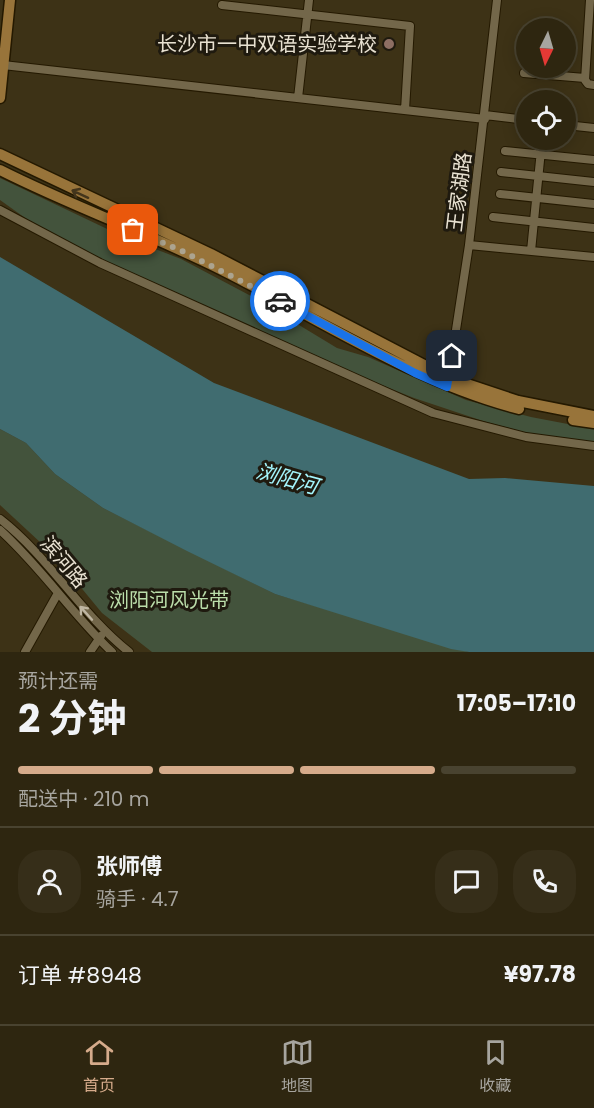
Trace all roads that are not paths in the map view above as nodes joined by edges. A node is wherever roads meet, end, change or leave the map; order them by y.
1 (10, 0) edge
2 (309, 0) edge
3 (497, 0) edge
4 (590, 0) edge
5 (222, 5) dead end
6 (307, 14) junction
7 (3, 64) junction
8 (576, 77) edge
9 (585, 78) junction
10 (594, 84) edge
11 (0, 98) edge
12 (298, 98) junction
13 (405, 110) junction
14 (485, 117) junction
15 (516, 119) edge
16 (576, 126) edge
17 (594, 128) edge
18 (541, 150) edge
19 (505, 151) dead end
20 (0, 154) edge
21 (540, 154) junction
22 (594, 160) edge
23 (0, 170) edge
24 (501, 172) dead end
25 (538, 176) junction
26 (594, 182) edge
27 (500, 194) dead end
28 (536, 198) junction
29 (594, 204) edge
30 (0, 210) edge
31 (493, 217) dead end
32 (533, 222) junction
33 (594, 228) edge
34 (469, 245) junction
35 (531, 251) junction
36 (594, 257) edge
37 (448, 382) junction
38 (594, 416) edge
39 (594, 423) edge
40 (594, 446) edge
41 (0, 519) edge
42 (0, 530) edge
43 (58, 593) junction
44 (106, 633) junction
45 (98, 639) junction
46 (25, 652) edge
47 (90, 652) edge
48 (112, 652) edge
49 (129, 652) edge

1 - 7 main road
2 - 6 street
3 - 14 street, 王家湖路
4 - 9 street
5 - 6 street
6 - 12 street
6 - 13 street
7 - 11 main road
7 - 12 street
8 - 9 street
9 - 10 street
12 - 13 street
13 - 14 street
14 - 15 street
14 - 34 street, 王家湖路
16 - 17 street
18 - 21 street
19 - 21 street
37 -> 20 main road
21 - 22 street
21 - 25 street
23 - 37 main road
24 - 25 street
25 - 26 street
25 - 28 street
27 - 28 street
28 - 29 street
28 - 32 street
30 - 40 street
31 - 32 street
32 - 33 street
32 - 35 street
34 - 35 street
34 - 37 street, 王家湖路
35 - 36 street
37 - 38 main road
37 - 39 main road
44 -> 41 street, 滨河路
42 - 43 street, 滨河路
43 - 45 street, 滨河路
43 - 46 street
44 - 45 street
44 - 49 street, 滨河路
45 - 47 street
45 - 48 street, 滨河路

